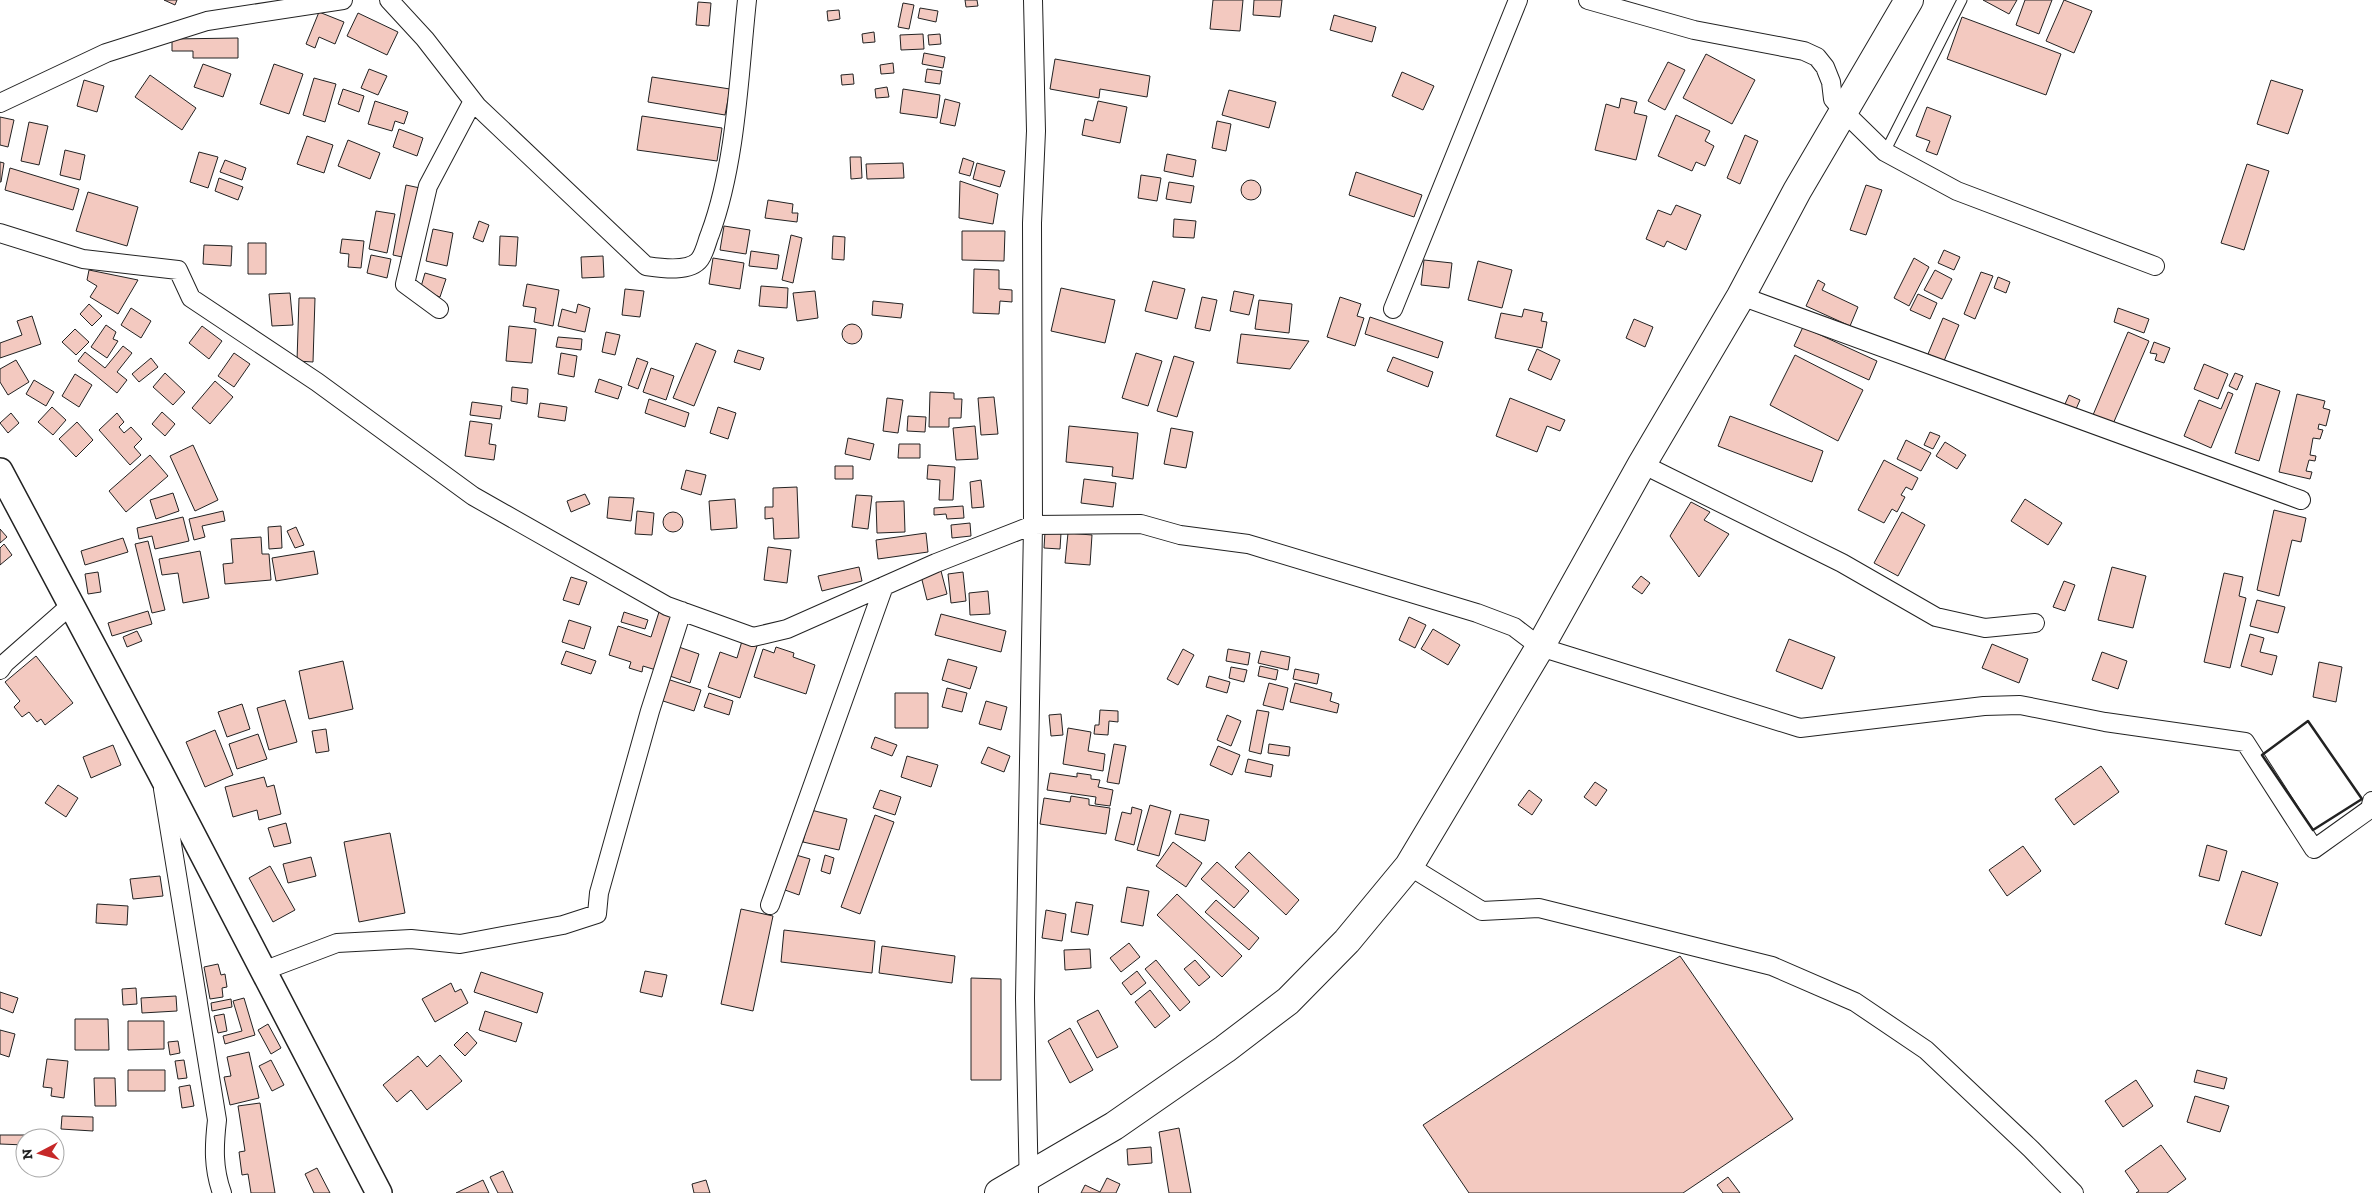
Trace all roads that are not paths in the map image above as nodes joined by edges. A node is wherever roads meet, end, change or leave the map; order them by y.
1 (342, 0) edge
2 (389, 0) edge
3 (748, 0) edge
4 (1033, 0) edge
5 (1518, 0) edge
6 (1588, 0) edge
7 (1909, 0) edge
8 (1962, 0) edge
9 (473, 101) junction
10 (0, 103) edge
11 (1843, 111) junction
12 (1885, 152) junction
13 (0, 233) edge
14 (2155, 266) dead end
15 (1741, 296) junction
16 (1393, 309) dead end
17 (439, 310) dead end
18 (1642, 464) junction
19 (0, 471) edge
20 (2301, 500) dead end
21 (1033, 525) junction
22 (884, 586) junction
23 (71, 605) junction
24 (682, 611) junction
25 (2035, 623) dead end
26 (1540, 647) junction
27 (0, 670) edge
28 (160, 772) junction
29 (2372, 801) edge
30 (1409, 866) junction
31 (770, 905) dead end
32 (263, 971) junction
33 (1029, 1185) edge
34 (222, 1193) edge
35 (378, 1193) edge
36 (999, 1193) edge
37 (2074, 1193) edge

1 - 10 street
2 - 9 street
3 - 9 street
4 - 21 street
5 - 16 street
6 - 11 street
7 - 11 main road
8 - 12 lane
9 - 17 street
11 - 12 street
11 - 15 main road
12 - 14 street
13 - 24 street
15 - 18 main road
15 - 20 street
18 - 25 street
18 - 26 main road
19 - 23 street
21 - 22 street
21 - 26 street
21 - 33 street
22 - 24 street
22 - 31 street
23 - 27 street
23 - 28 street
24 - 32 street
26 - 29 street
26 - 30 main road
28 - 32 street
28 - 34 street
30 - 33 main road
30 - 37 street
32 - 35 street
33 - 36 main road

